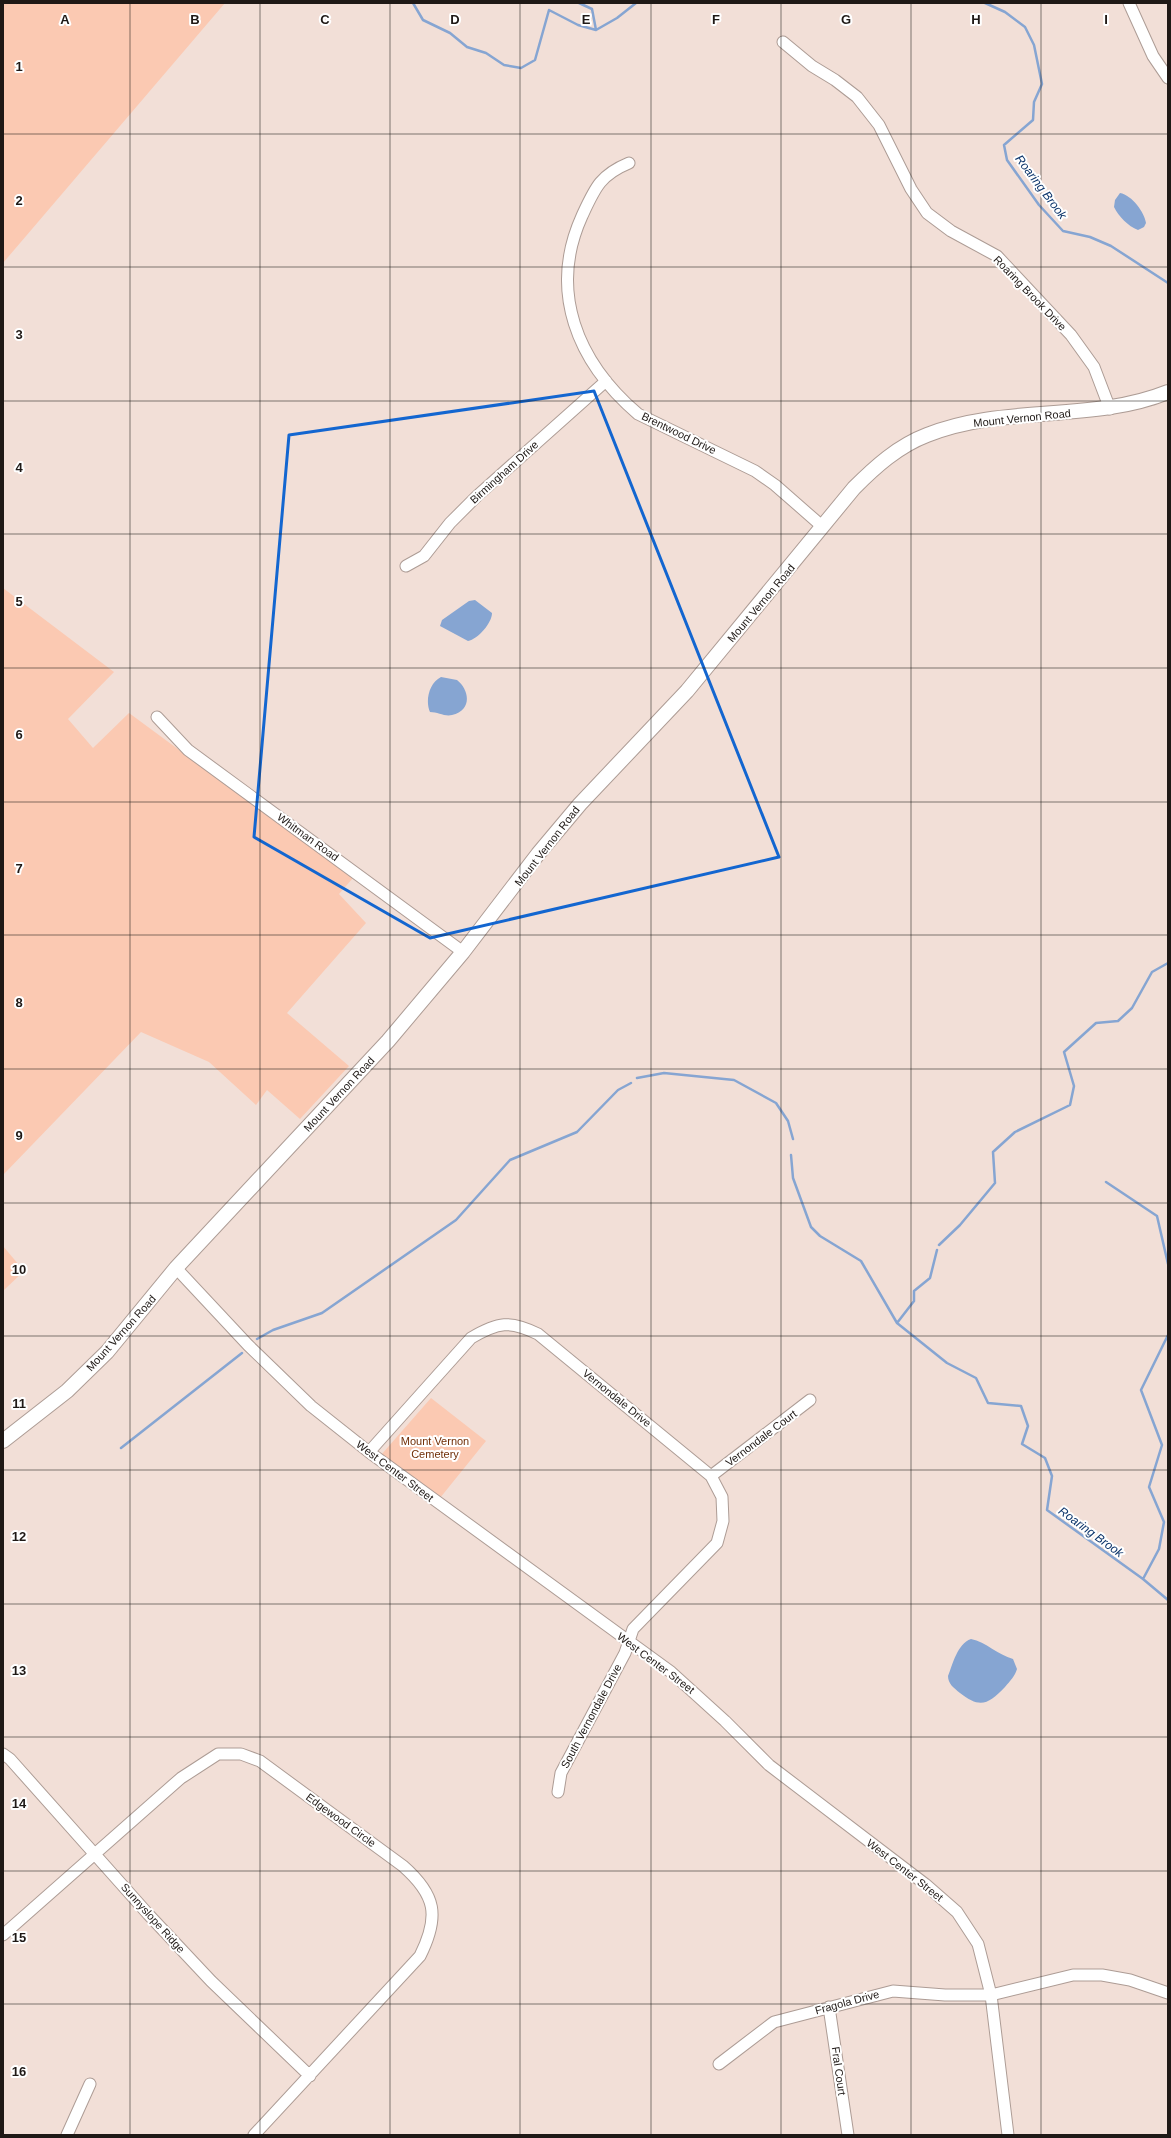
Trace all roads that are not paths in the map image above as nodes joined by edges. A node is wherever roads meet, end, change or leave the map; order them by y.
1 (1129, 3) edge
2 (783, 42) dead end
3 (1168, 78) edge
4 (629, 163) dead end
5 (606, 382) junction
6 (1168, 392) edge
7 (1110, 409) junction
8 (823, 527) junction
9 (406, 566) dead end
10 (157, 717) dead end
11 (463, 952) junction
12 (176, 1268) junction
13 (810, 1400) dead end
14 (3, 1441) edge
15 (369, 1452) junction
16 (711, 1476) junction
17 (629, 1642) junction
18 (3, 1754) edge
19 (558, 1792) dead end
20 (97, 1854) junction
21 (3, 1936) edge
22 (1168, 1993) edge
23 (990, 1995) junction
24 (830, 2007) junction
25 (718, 2064) dead end
26 (310, 2076) junction
27 (90, 2084) dead end
28 (67, 2135) edge
29 (254, 2135) edge
30 (848, 2135) edge
31 (1008, 2135) edge

1 - 3 street
2 - 7 street, Roaring Brook Drive
4 - 5 street, Brentwood Drive
5 - 8 street, Brentwood Drive
5 - 9 street, Birmingham Drive
6 - 7 main road, Mount Vernon Road
7 - 8 main road, Mount Vernon Road
8 - 11 main road, Mount Vernon Road
10 - 11 street, Whitman Road
11 - 12 main road, Mount Vernon Road
12 - 14 main road, Mount Vernon Road
12 - 15 street, West Center Street
13 - 16 street, Vernondale Court
15 - 16 street, Vernondale Drive
15 - 17 street, West Center Street
16 - 17 street, Vernondale Drive
17 - 19 street, South Vernondale Drive
17 - 23 street, West Center Street
18 - 20 street, Sunnyslope Ridge
20 - 21 street, Edgewood Circle
20 - 26 street, Sunnyslope Ridge
20 - 26 street, Edgewood Circle
22 - 23 street, Fragola Drive
23 - 24 street, Fragola Drive
23 - 31 street, West Center Street
24 - 25 street, Fragola Drive
24 - 30 street, Fral Court
26 - 29 street, Edgewood Circle
27 - 28 street

